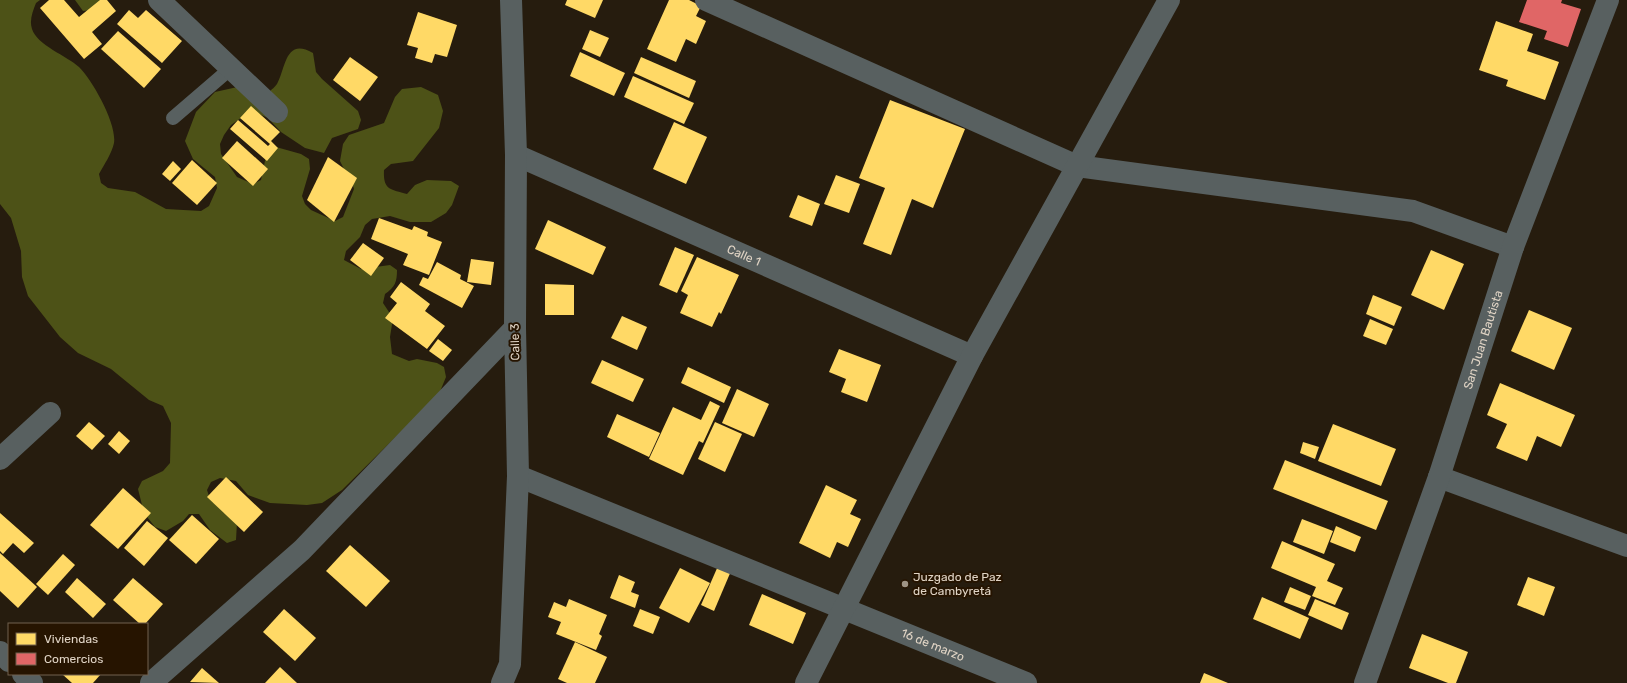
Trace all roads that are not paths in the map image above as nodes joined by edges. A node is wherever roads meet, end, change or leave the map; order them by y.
1 (158, 0) edge
2 (511, 0) edge
3 (706, 0) edge
4 (1169, 0) edge
5 (1608, 0) edge
6 (230, 69) junction
7 (277, 112) dead end
8 (173, 118) dead end
9 (516, 155) junction
10 (1077, 166) junction
11 (1513, 247) junction
12 (514, 328) junction
13 (972, 356) junction
14 (50, 412) dead end
15 (0, 459) edge
16 (518, 476) junction
17 (1439, 477) junction
18 (1627, 546) edge
19 (841, 608) junction
20 (0, 652) edge
21 (8, 659) edge
22 (24, 675) edge
23 (32, 683) edge
24 (150, 683) edge
25 (502, 683) edge
26 (806, 683) edge
27 (1026, 683) edge
28 (1365, 683) edge

1 - 6 street
2 - 9 street, Calle 3
3 - 10 street
4 - 10 street
5 - 11 street, San Juan Bautista
6 - 7 street
6 - 8 lane
9 - 12 street, Calle 3
9 - 13 street, Calle 1
10 - 11 street
10 - 13 street
11 - 17 street, San Juan Bautista
12 - 16 street, Calle 3
12 - 24 street
13 - 19 street
14 - 15 street
16 - 19 street, 16 de marzo
16 - 25 street, Calle 3
17 - 18 street
17 - 28 street, San Juan Bautista
19 - 26 street
19 - 27 street, 16 de marzo
20 - 21 street
22 - 23 street

